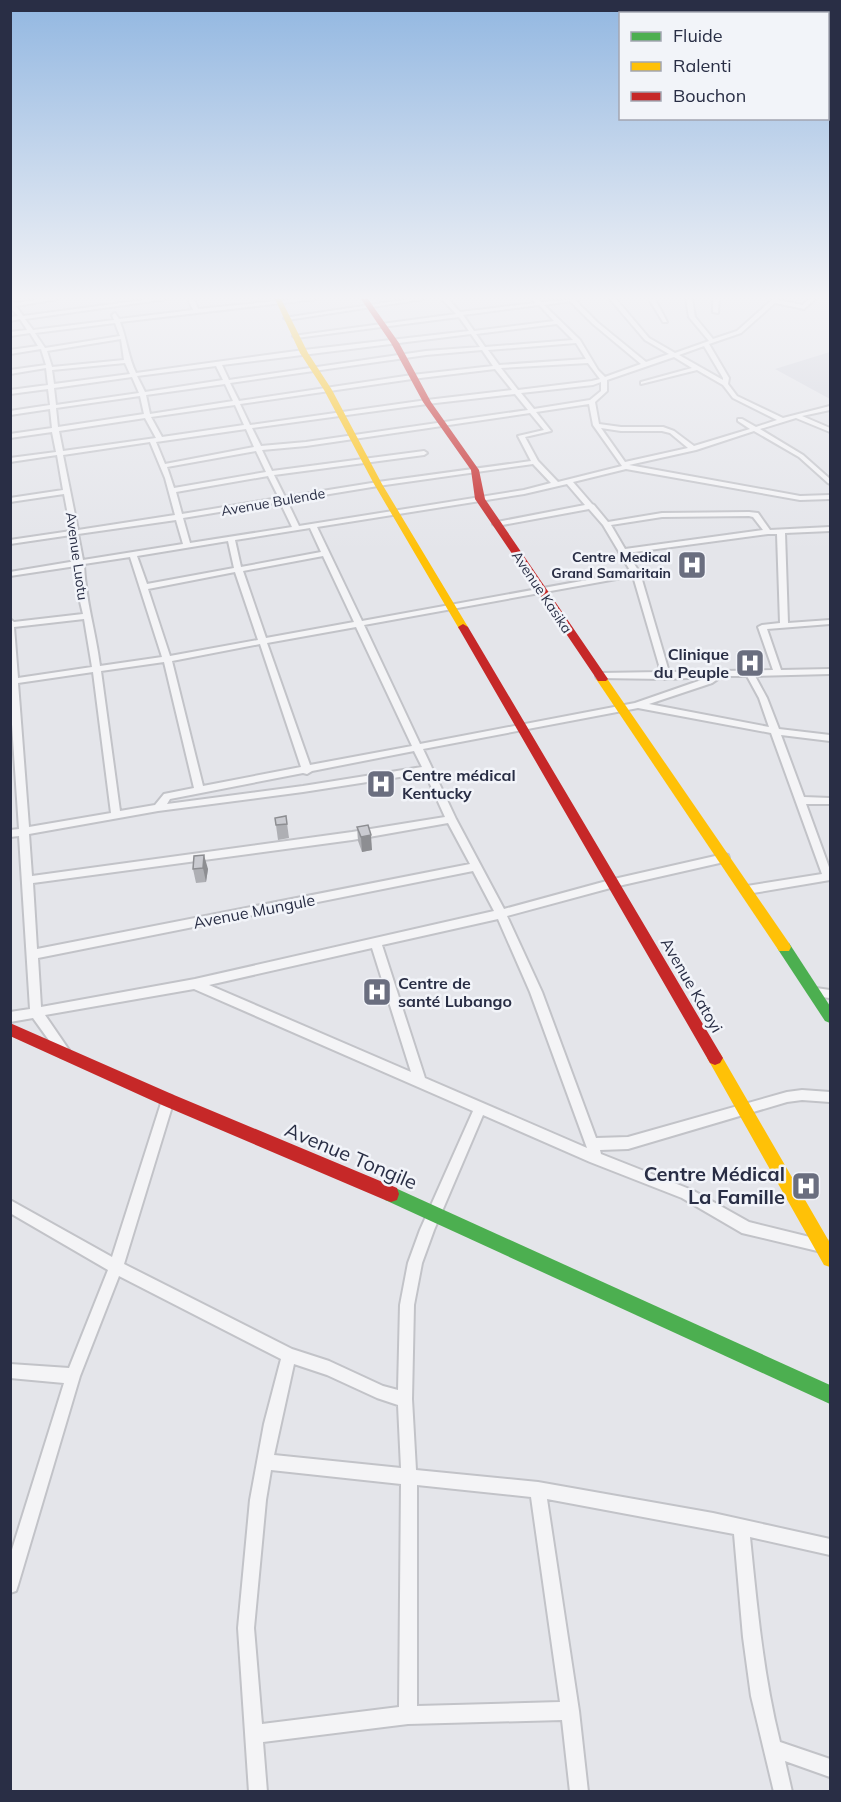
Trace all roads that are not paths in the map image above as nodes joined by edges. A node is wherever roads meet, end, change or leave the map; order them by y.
1 (74, 383) edge
2 (138, 383) edge
3 (220, 383) edge
4 (229, 383) edge
5 (323, 383) edge
6 (373, 383) edge
7 (416, 383) edge
8 (509, 383) edge
9 (592, 383) edge
10 (604, 383) edge
11 (725, 384) edge
12 (52, 386) junction
13 (328, 390) junction
14 (10, 392) edge
15 (516, 392) junction
16 (143, 394) junction
17 (427, 402) junction
18 (592, 402) junction
19 (238, 403) junction
20 (53, 406) junction
21 (831, 408) edge
22 (530, 410) junction
23 (10, 413) edge
24 (341, 414) junction
25 (147, 415) junction
26 (796, 416) junction
27 (740, 420) dead end
28 (782, 420) junction
29 (444, 424) junction
30 (596, 424) junction
31 (249, 427) junction
32 (55, 428) junction
33 (757, 429) junction
34 (831, 430) edge
35 (10, 436) edge
36 (354, 437) junction
37 (155, 439) junction
38 (260, 448) junction
39 (694, 449) junction
40 (60, 453) junction
41 (424, 453) dead end
42 (10, 460) edge
43 (365, 460) junction
44 (535, 462) junction
45 (625, 465) junction
46 (163, 466) junction
47 (476, 470) junction
48 (271, 473) junction
49 (568, 481) junction
50 (831, 482) edge
51 (378, 483) junction
52 (556, 484) junction
53 (68, 491) junction
54 (172, 491) junction
55 (831, 497) edge
56 (480, 499) junction
57 (10, 500) edge
58 (284, 500) junction
59 (592, 506) junction
60 (395, 512) junction
61 (179, 517) junction
62 (497, 524) junction
63 (606, 524) junction
64 (313, 526) junction
65 (296, 528) junction
66 (74, 531) junction
67 (781, 531) junction
68 (829, 531) edge
69 (768, 532) junction
70 (231, 538) junction
71 (10, 542) edge
72 (187, 545) junction
73 (623, 551) junction
74 (326, 553) junction
75 (133, 554) junction
76 (80, 562) junction
77 (238, 570) junction
78 (636, 573) junction
79 (10, 574) edge
80 (144, 587) junction
81 (541, 590) junction
82 (453, 607) junction
83 (86, 616) junction
84 (831, 622) edge
85 (11, 623) edge
86 (784, 624) junction
87 (361, 625) junction
88 (263, 642) junction
89 (166, 659) junction
90 (97, 671) junction
91 (831, 672) edge
92 (750, 674) junction
93 (778, 674) junction
94 (600, 676) junction
95 (666, 676) junction
96 (718, 676) junction
97 (13, 684) edge
98 (637, 705) junction
99 (623, 707) junction
100 (522, 728) junction
101 (775, 731) junction
102 (831, 738) edge
103 (418, 749) junction
104 (428, 769) junction
105 (307, 771) junction
106 (199, 790) junction
107 (799, 800) junction
108 (831, 801) edge
109 (158, 808) junction
110 (116, 816) junction
111 (451, 819) junction
112 (26, 832) junction
113 (10, 834) edge
114 (724, 858) junction
115 (476, 867) junction
116 (829, 877) edge
117 (28, 880) junction
118 (614, 883) junction
119 (747, 890) junction
120 (501, 914) junction
121 (376, 943) junction
122 (31, 955) junction
123 (195, 984) junction
124 (816, 993) junction
125 (831, 994) edge
126 (36, 1012) junction
127 (10, 1017) edge
128 (831, 1017) edge
129 (10, 1029) edge
130 (65, 1053) junction
131 (420, 1083) junction
132 (831, 1097) edge
133 (168, 1100) junction
134 (480, 1108) junction
135 (744, 1110) junction
136 (592, 1144) junction
137 (595, 1158) junction
138 (10, 1206) edge
139 (435, 1213) junction
140 (828, 1251) edge
141 (116, 1267) junction
142 (289, 1355) junction
143 (10, 1371) edge
144 (73, 1376) junction
145 (831, 1395) edge
146 (405, 1399) junction
147 (265, 1462) junction
148 (409, 1477) junction
149 (538, 1490) junction
150 (741, 1527) junction
151 (831, 1547) edge
152 (10, 1585) edge
153 (570, 1711) junction
154 (408, 1715) junction
155 (253, 1734) junction
156 (772, 1748) junction
157 (831, 1768) edge
158 (258, 1791) edge
159 (579, 1791) edge
160 (783, 1791) edge

1 - 12 street
2 - 16 street
3 - 16 street
4 - 19 street
5 - 13 street, Avenue Katoyi
6 - 13 street
7 - 17 street
8 - 15 street
9 - 15 street
10 - 18 street
11 - 28 street
12 - 14 street
12 - 20 street, Avenue Luotu
13 - 19 street
13 - 24 street, Avenue Katoyi
15 - 17 street
15 - 22 street
16 - 20 street
16 - 25 street
17 - 24 street
17 - 29 street
18 - 22 street
18 - 30 street
19 - 25 street
19 - 31 street
20 - 23 street
20 - 32 street, Avenue Luotu
21 - 26 street
22 - 29 street
22 - 44 street
24 - 31 street
24 - 36 street, Avenue Katoyi
25 - 32 street
25 - 37 street
26 - 28 street
26 - 34 street
27 - 33 street
28 - 33 street
29 - 36 street
29 - 47 street
30 - 39 street
30 - 45 street
31 - 37 street
31 - 38 street
32 - 35 street
32 - 40 street, Avenue Luotu
33 - 39 street
33 - 50 street
36 - 38 street
36 - 43 street, Avenue Katoyi
37 - 40 street
37 - 46 street
38 - 46 street
38 - 48 street
39 - 45 street
40 - 42 street
40 - 53 street, Avenue Luotu
41 - 43 street
43 - 48 street
43 - 51 street, Avenue Katoyi
44 - 47 street, Avenue Bulende
44 - 52 street
45 - 49 street
45 - 55 street
46 - 54 street
47 - 51 street, Avenue Bulende
47 - 56 street, Avenue Kasika
48 - 54 street
48 - 58 street
49 - 52 street
49 - 59 street
51 - 58 street, Avenue Bulende
51 - 60 street, Avenue Katoyi
52 - 56 street
53 - 57 street
53 - 66 street, Avenue Luotu
54 - 61 street
56 - 60 street
56 - 62 street, Avenue Kasika
58 - 61 street, Avenue Bulende
58 - 65 street
59 - 62 street
59 - 63 street
60 - 64 street
60 - 82 street, Avenue Katoyi
61 - 66 street, Avenue Bulende
61 - 72 street
62 - 81 street, Avenue Kasika
63 - 69 street
63 - 73 street
64 - 65 street
64 - 74 street
65 - 70 street
66 - 71 street, Avenue Bulende
66 - 76 street, Avenue Luotu
67 - 68 street
67 - 69 street
67 - 86 street
69 - 73 street
70 - 72 street
70 - 77 street
72 - 75 street
73 - 78 street
74 - 77 street
74 - 87 street
75 - 76 street
75 - 80 street
76 - 79 street
76 - 83 street, Avenue Luotu
77 - 80 street
77 - 88 street
78 - 81 street
78 - 95 street
80 - 89 street
81 - 82 street
81 - 94 street, Avenue Kasika
82 - 87 street
82 - 100 street, Avenue Katoyi
83 - 85 street
83 - 90 street, Avenue Luotu
84 - 86 street
85 - 97 street
86 - 93 street
87 - 88 street
87 - 103 street
88 - 89 street
88 - 105 street
89 - 90 street
89 - 106 street
90 - 97 street
90 - 110 street, Avenue Luotu
91 - 93 street
92 - 93 street
92 - 96 street
92 - 101 street
94 - 95 street
94 - 99 street, Avenue Kasika
95 - 96 street
96 - 98 street
97 - 112 street
98 - 99 street
98 - 101 street
99 - 100 street
99 - 114 street, Avenue Kasika
100 - 103 street
100 - 118 street, Avenue Katoyi
101 - 102 street
101 - 107 street
103 - 104 street
103 - 105 street
104 - 109 street
104 - 111 street
105 - 106 street
106 - 109 street
107 - 108 street
107 - 116 street
109 - 110 street
110 - 112 street
111 - 115 street
111 - 117 street
112 - 113 street
112 - 117 street
114 - 118 street
114 - 119 street, Avenue Kasika
115 - 120 street
115 - 122 street, Avenue Mungule
116 - 119 street
117 - 122 street
118 - 120 street
118 - 135 street, Avenue Katoyi
119 - 124 street, Avenue Kasika
120 - 121 street
120 - 136 street
121 - 123 street
121 - 131 street
122 - 126 street
123 - 126 street
123 - 131 street
124 - 125 street
124 - 128 street, Avenue Kasika
126 - 127 street
126 - 130 street
129 - 130 street, Avenue Tongile
130 - 133 street, Avenue Tongile
131 - 134 street
132 - 135 street
133 - 139 street, Avenue Tongile
133 - 141 street
134 - 137 street
134 - 139 street
135 - 136 street
135 - 140 street, Avenue Katoyi
136 - 137 street
137 - 140 street
138 - 141 street
139 - 145 street, Avenue Tongile
139 - 146 street
141 - 142 street
141 - 144 street
142 - 146 street
142 - 147 street
143 - 144 street
144 - 152 street
146 - 148 street
147 - 148 street
147 - 155 street
148 - 149 street
148 - 154 street
149 - 150 street
149 - 153 street
150 - 151 street
150 - 156 street
153 - 154 street
153 - 159 street
154 - 155 street
155 - 158 street
156 - 157 street
156 - 160 street

